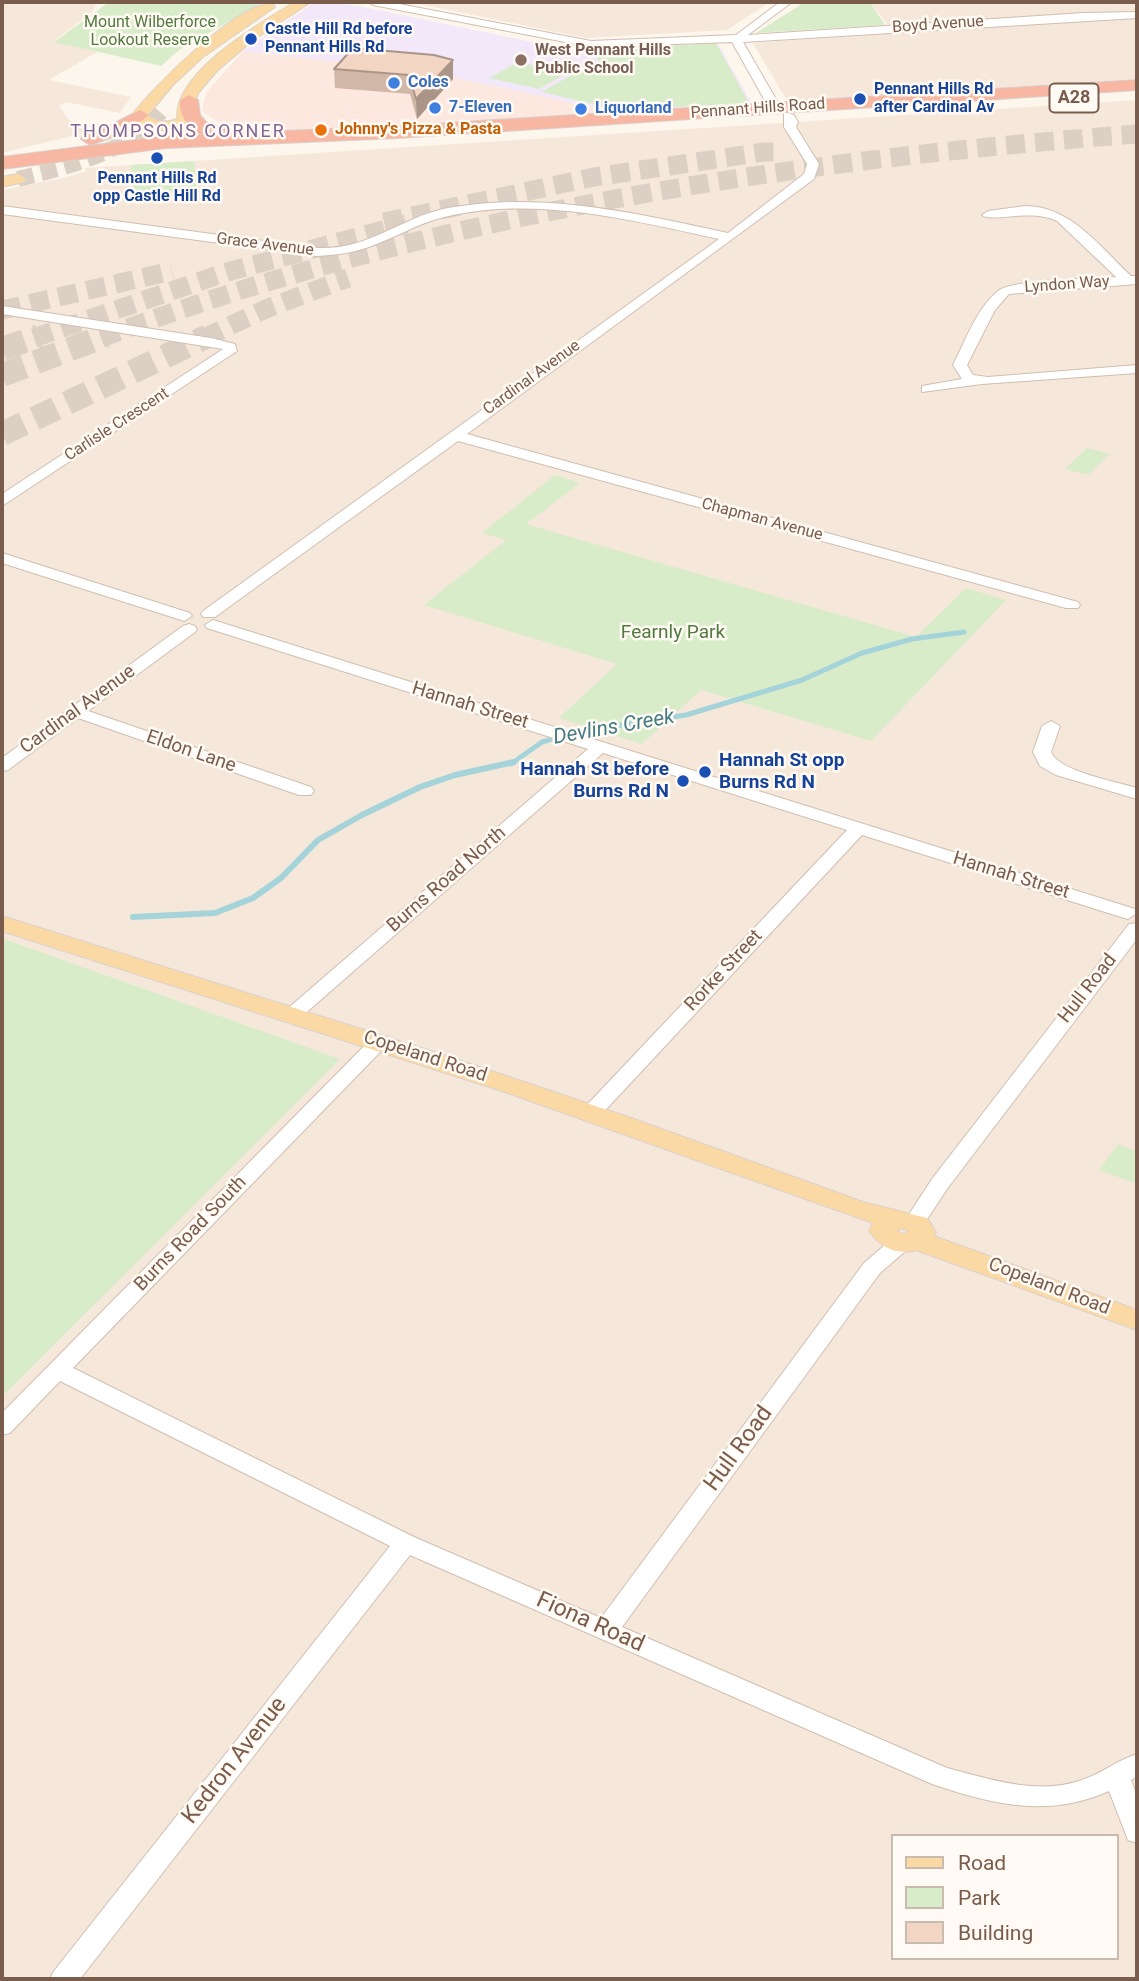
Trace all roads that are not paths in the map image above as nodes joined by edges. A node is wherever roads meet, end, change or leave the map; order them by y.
1 (278, 2) edge
2 (293, 2) edge
3 (304, 2) edge
4 (373, 2) edge
5 (787, 2) edge
6 (1075, 2) edge
7 (1137, 15) edge
8 (1084, 16) junction
9 (739, 38) junction
10 (1137, 85) edge
11 (1137, 94) edge
12 (189, 100) junction
13 (163, 108) tunnel mouth
14 (775, 114) junction
15 (140, 115) junction
16 (152, 143) junction
17 (227, 143) junction
18 (2, 163) edge
19 (7, 178) edge
20 (2, 210) edge
21 (988, 215) dead end
22 (730, 237) junction
23 (1133, 280) edge
24 (2, 310) edge
25 (960, 369) junction
26 (1137, 369) edge
27 (979, 380) junction
28 (453, 435) junction
29 (2, 501) edge
30 (2, 558) edge
31 (1072, 605) dead end
32 (211, 619) junction
33 (186, 623) junction
34 (76, 712) junction
35 (1051, 726) dead end
36 (592, 744) junction
37 (2, 766) edge
38 (305, 791) dead end
39 (1137, 793) edge
40 (858, 829) junction
41 (1135, 919) edge
42 (2, 923) edge
43 (293, 1014) junction
44 (380, 1041) junction
45 (591, 1112) junction
46 (902, 1230) junction
47 (1137, 1320) edge
48 (57, 1370) junction
49 (2, 1427) edge
50 (406, 1543) junction
51 (606, 1630) junction
52 (1127, 1770) edge
53 (1137, 1832) edge
54 (64, 1979) edge

1 - 15 main road
2 - 13 main road
3 - 12 main road
4 - 9 street, Boyd Avenue
5 - 9 street
6 - 8 street
7 - 8 street, Boyd Avenue
8 - 9 street, Boyd Avenue
9 - 14 street, Cardinal Avenue
10 - 14 highway, Pennant Hills Road / A28
11 - 14 highway, Pennant Hills Road / A28
12 - 15 main road
12 - 17 highway
14 - 17 highway, Pennant Hills Road / A28
14 - 22 street, Cardinal Avenue
15 - 16 main road
15 - 18 highway
16 - 17 highway
16 - 18 highway
17 - 19 highway, Pennant Hills Road / A28
20 - 22 street, Grace Avenue
21 - 23 street
22 - 28 street, Cardinal Avenue
23 - 25 street, Lyndon Way
24 - 29 street, Carlisle Crescent
25 - 27 street
25 - 27 street
26 - 27 street
28 - 31 street, Chapman Avenue
28 - 32 street, Cardinal Avenue
30 - 33 street
32 - 33 street
32 - 36 street, Hannah Street
33 - 34 street, Cardinal Avenue
34 - 37 street, Cardinal Avenue
34 - 38 street, Eldon Lane
35 - 39 street
36 - 40 street, Hannah Street
36 - 43 street, Burns Road North
40 - 41 street, Hannah Street
40 - 45 street, Rorke Street
41 - 46 street, Hull Road
42 - 43 main road, Copeland Road
43 - 44 main road, Copeland Road
44 - 45 main road, Copeland Road
44 - 48 street, Burns Road South
45 - 46 main road, Copeland Road
46 - 47 main road, Copeland Road
46 - 51 street, Hull Road
48 - 49 street, Burns Road South
48 - 50 street, Fiona Road
50 - 51 street, Fiona Road
50 - 54 street, Kedron Avenue
51 - 52 street, Fiona Road
52 - 53 street

